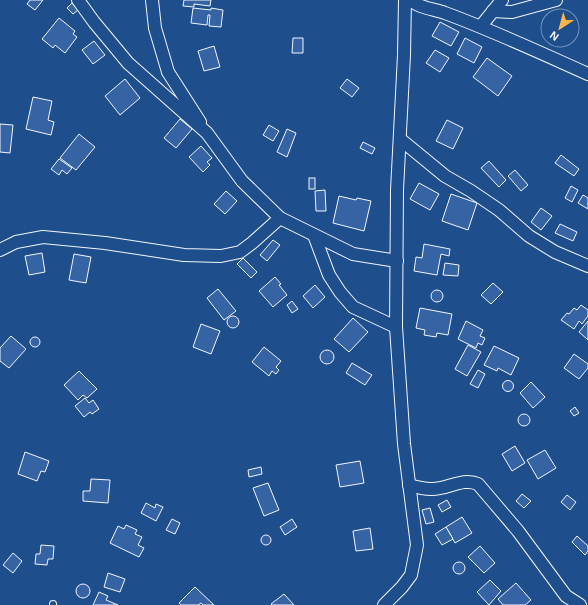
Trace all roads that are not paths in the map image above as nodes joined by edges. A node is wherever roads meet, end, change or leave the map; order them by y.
1 (78, 0) edge
2 (152, 0) edge
3 (405, 0) edge
4 (411, 0) edge
5 (502, 0) edge
6 (556, 0) edge
7 (493, 11) junction
8 (481, 26) junction
9 (588, 74) edge
10 (208, 133) junction
11 (400, 140) junction
12 (280, 218) junction
13 (314, 235) junction
14 (0, 250) edge
15 (397, 260) junction
16 (588, 266) edge
17 (396, 327) junction
18 (409, 485) junction
19 (384, 605) edge
20 (580, 605) edge

1 - 10 street
2 - 10 street
3 - 11 street
4 - 8 street
5 - 7 street
6 - 7 street
7 - 8 street
8 - 9 street
10 - 12 street
11 - 15 street
11 - 16 street
12 - 13 street
12 - 14 street
13 - 15 street
13 - 17 street
15 - 17 street
17 - 18 street
18 - 19 street
18 - 20 street

